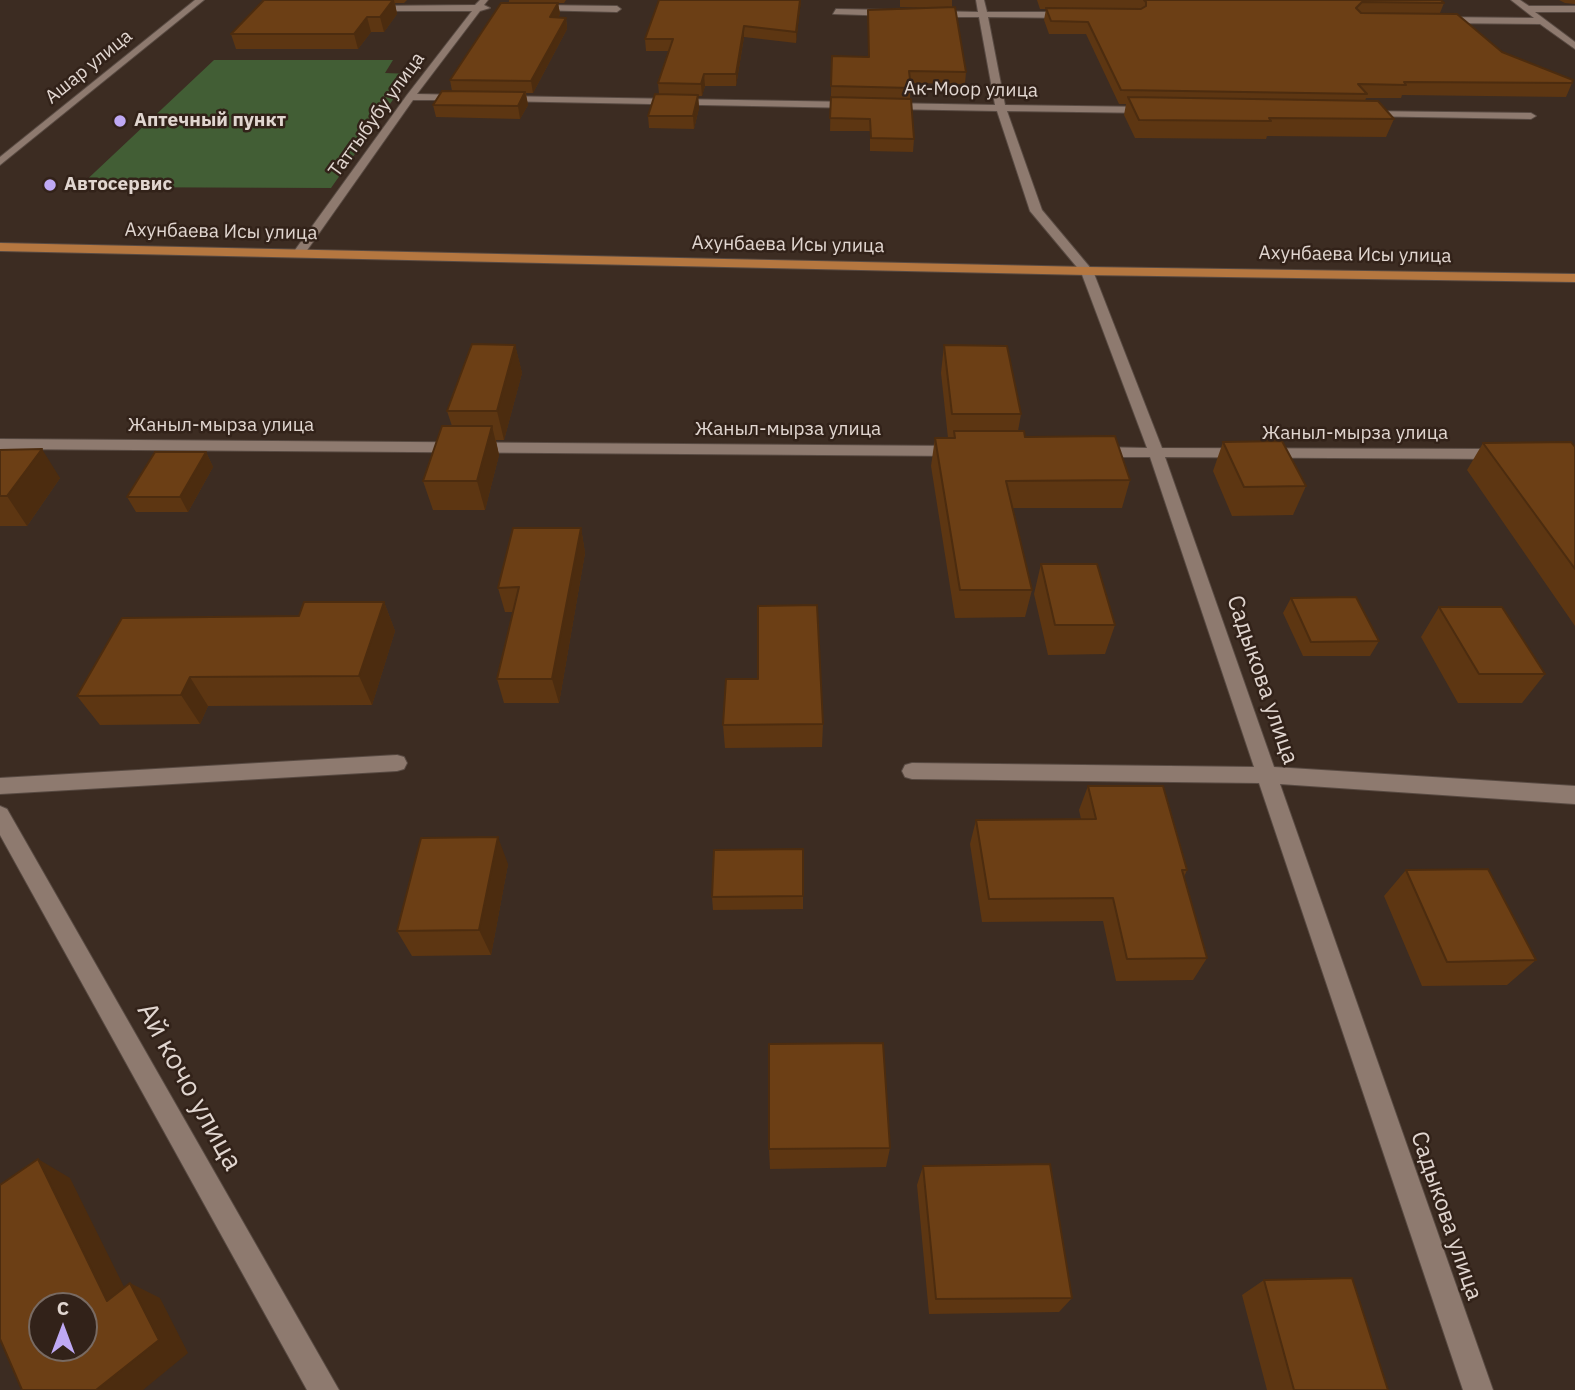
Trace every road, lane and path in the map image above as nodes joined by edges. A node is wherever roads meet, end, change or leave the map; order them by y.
1 (200, 0) edge
2 (979, 0) edge
3 (1515, 0) edge
4 (485, 5) edge
5 (360, 8) edge
6 (520, 8) edge
7 (617, 9) dead end
8 (1526, 9) junction
9 (1575, 9) edge
10 (836, 12) dead end
11 (902, 13) edge
12 (916, 13) edge
13 (982, 14) junction
14 (1086, 15) edge
15 (1423, 20) edge
16 (1542, 20) junction
17 (1575, 46) edge
18 (410, 97) junction
19 (479, 99) edge
20 (492, 99) edge
21 (864, 105) edge
22 (877, 106) edge
23 (1001, 108) junction
24 (1154, 110) edge
25 (1350, 113) edge
26 (1531, 116) dead end
27 (0, 162) edge
28 (0, 247) edge
29 (299, 253) junction
30 (1087, 271) junction
31 (1575, 278) edge
32 (0, 444) edge
33 (975, 451) edge
34 (1087, 452) edge
35 (1156, 452) junction
36 (1519, 454) edge
37 (397, 763) dead end
38 (912, 771) dead end
39 (1267, 775) junction
40 (0, 786) edge
41 (1575, 795) edge
42 (0, 815) edge
43 (324, 1390) edge
44 (1478, 1390) edge

1 - 27 street, Ашар улица
2 - 13 street, Садыкова улица
3 - 8 street
4 - 5 street
4 - 18 street, Таттыбубу улица
6 - 7 street
8 - 9 street
8 - 16 street
10 - 11 street
12 - 13 street
13 - 14 street
13 - 23 street, Садыкова улица
15 - 16 street
16 - 17 street
18 - 19 street
18 - 29 street, Таттыбубу улица
20 - 21 street
22 - 23 street, Ак-Моор улица
23 - 24 street, Ак-Моор улица
23 - 30 street, Садыкова улица
25 - 26 street
28 - 29 main road, Ахунбаева Исы улица
29 - 30 main road, Ахунбаева Исы улица
30 - 31 main road, Ахунбаева Исы улица
30 - 35 street, Садыкова улица
32 - 33 street, Жаныл-мырза улица
34 - 35 street, Жаныл-мырза улица
35 - 36 street, Жаныл-мырза улица
35 - 39 street, Садыкова улица
37 - 40 street
38 - 39 street
39 - 41 street
39 - 44 street, Садыкова улица
42 - 43 street, Ай кочо улица

